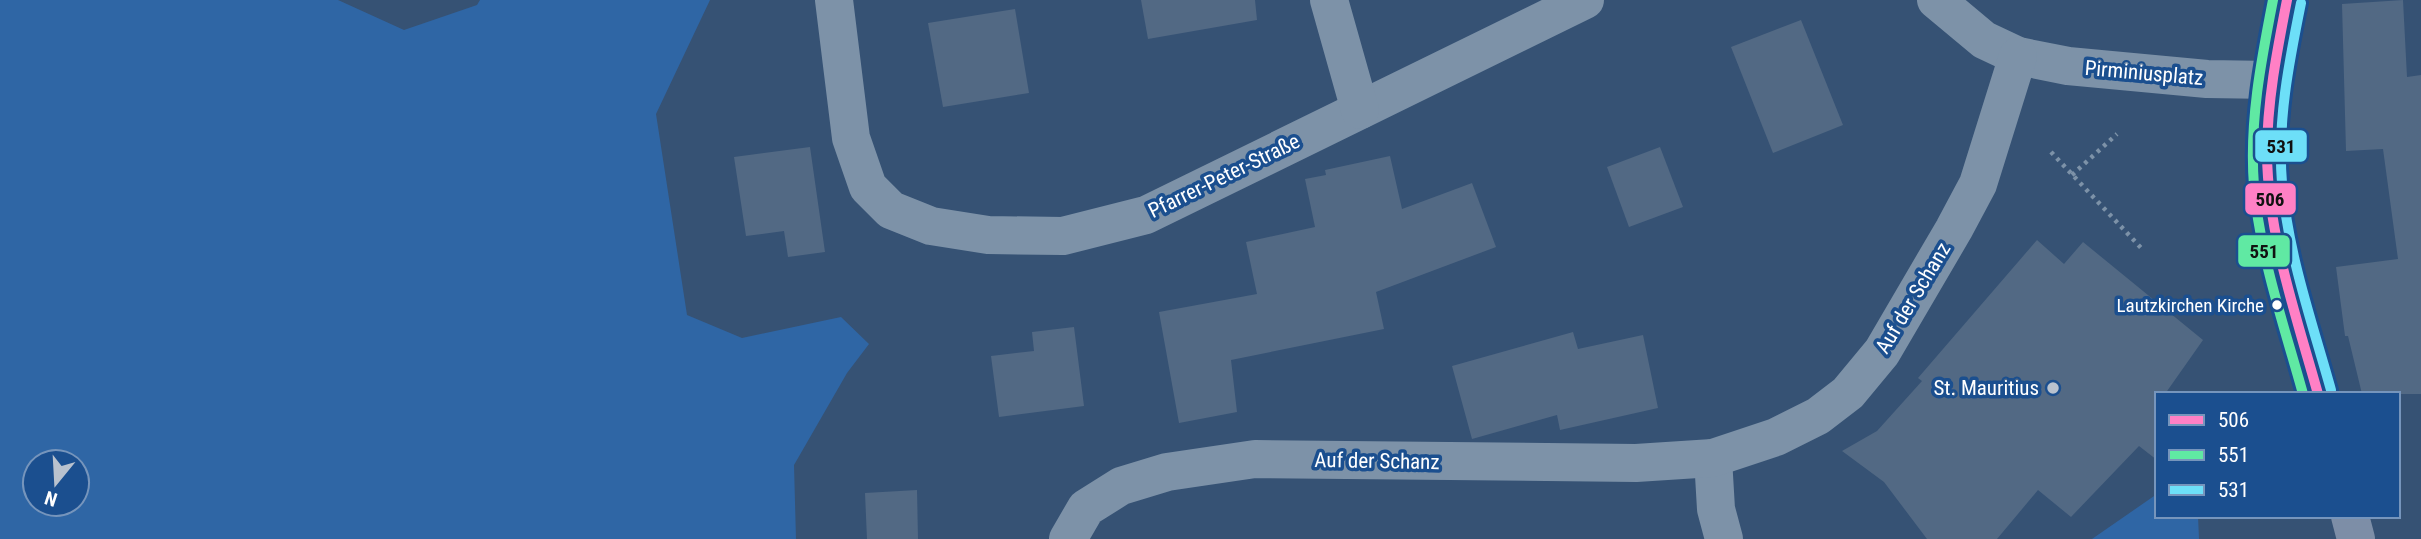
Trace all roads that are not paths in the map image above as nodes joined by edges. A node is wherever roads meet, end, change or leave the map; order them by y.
1 (834, 0) edge
2 (1329, 0) edge
3 (1585, 0) edge
4 (1936, 0) edge
5 (2287, 0) edge
6 (2018, 56) junction
7 (2272, 80) junction
8 (1360, 110) junction
9 (2317, 392) edge
10 (1713, 458) junction
11 (2351, 518) edge
12 (1068, 539) edge
13 (1724, 539) edge
14 (2356, 539) edge

1 - 8 street, Pfarrer-Peter-Straße
2 - 8 street
3 - 8 street, Pfarrer-Peter-Straße
4 - 6 street, Pirminiusplatz
5 - 7 main road
6 - 7 street, Pirminiusplatz
6 - 10 street, Auf der Schanz
7 - 9 main road
10 - 12 street, Auf der Schanz
10 - 13 street
11 - 14 main road

